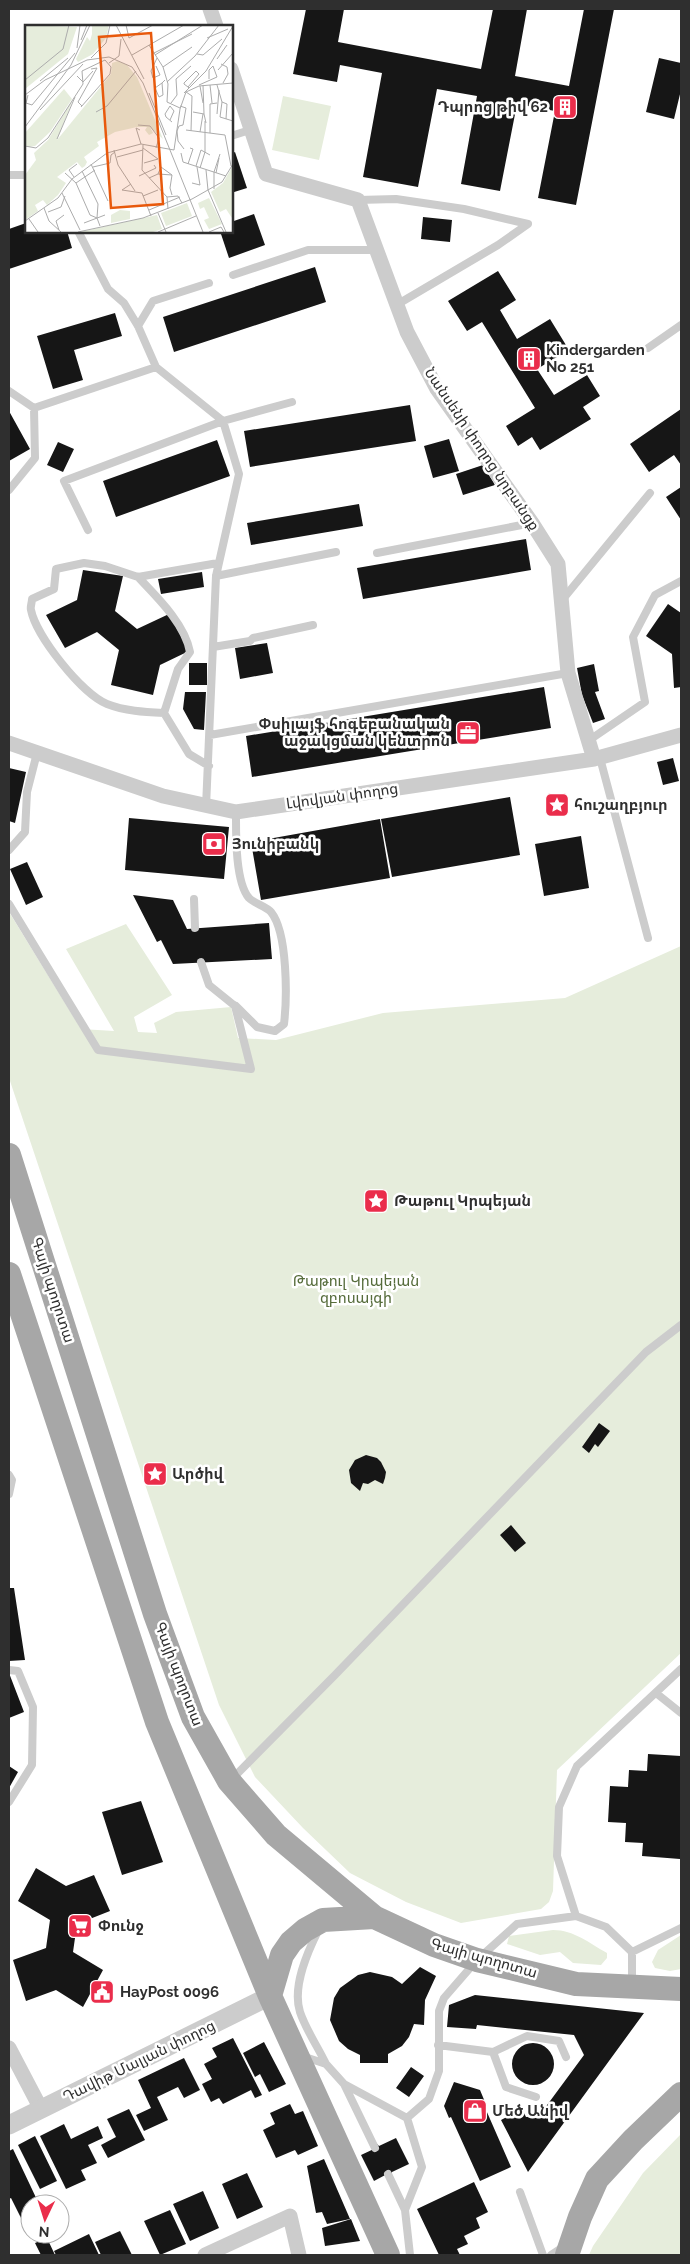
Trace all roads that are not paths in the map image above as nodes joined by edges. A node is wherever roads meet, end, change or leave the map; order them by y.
1 (210, 9) edge
2 (216, 25) edge
3 (232, 72) edge
4 (253, 129) junction
5 (232, 136) edge
6 (9, 175) edge
7 (25, 175) edge
8 (358, 200) junction
9 (79, 232) edge
10 (377, 250) junction
11 (233, 275) dead end
12 (209, 283) dead end
13 (398, 304) junction
14 (681, 325) edge
15 (138, 326) junction
16 (648, 348) dead end
17 (156, 367) junction
18 (9, 391) edge
19 (292, 402) dead end
20 (34, 408) junction
21 (223, 421) junction
22 (9, 490) edge
23 (650, 493) dead end
24 (532, 523) junction
25 (88, 530) dead end
26 (336, 552) dead end
27 (377, 553) dead end
28 (218, 563) junction
29 (216, 576) junction
30 (138, 577) junction
31 (681, 582) edge
32 (561, 600) junction
33 (313, 625) dead end
34 (213, 647) junction
35 (568, 673) junction
36 (164, 713) junction
37 (210, 735) junction
38 (681, 735) edge
39 (588, 741) junction
40 (9, 743) edge
41 (37, 752) junction
42 (597, 758) junction
43 (209, 766) junction
44 (206, 807) junction
45 (236, 812) junction
46 (9, 850) edge
47 (194, 899) dead end
48 (9, 904) edge
49 (195, 928) dead end
50 (648, 938) dead end
51 (200, 962) dead end
52 (235, 1006) junction
53 (9, 1155) edge
54 (9, 1274) edge
55 (681, 1325) edge
56 (9, 1475) edge
57 (9, 1494) edge
58 (681, 1669) edge
59 (9, 1670) edge
60 (656, 1693) junction
61 (681, 1713) edge
62 (229, 1781) junction
63 (9, 1802) edge
64 (576, 1916) junction
65 (374, 1917) junction
66 (323, 1920) junction
67 (681, 1928) edge
68 (632, 1952) junction
69 (477, 1960) junction
70 (632, 1988) junction
71 (681, 1990) edge
72 (270, 1996) junction
73 (438, 2045) junction
74 (9, 2048) edge
75 (493, 2052) junction
76 (295, 2054) junction
77 (566, 2057) dead end
78 (326, 2064) junction
79 (344, 2084) junction
80 (681, 2094) edge
81 (536, 2098) dead end
82 (41, 2109) junction
83 (408, 2118) junction
84 (9, 2125) edge
85 (375, 2148) dead end
86 (388, 2174) dead end
87 (520, 2192) dead end
88 (404, 2210) junction
89 (569, 2248) edge
90 (205, 2255) edge
91 (299, 2255) edge
92 (388, 2255) edge
93 (410, 2255) edge
94 (542, 2255) edge
95 (552, 2255) edge

1 - 2 street
3 - 4 street
4 - 5 lane
4 - 8 street
6 - 7 lane
8 - 10 street, Նանսենի փողոց նրբանցք
8 - 13 lane
9 - 15 lane
10 - 11 lane
10 - 13 street, Նանսենի փողոց նրբանցք
12 - 15 lane
13 - 24 street, Նանսենի փողոց նրբանցք
14 - 16 lane
15 - 17 lane
17 - 20 lane
17 - 21 lane
18 - 20 lane
19 - 21 lane
20 - 22 lane
21 - 25 lane
21 - 28 lane
23 - 32 lane
24 - 27 lane
24 - 32 street, Նանսենի փողոց նրբանցք
26 - 29 lane
28 - 29 lane
28 - 30 lane
29 - 34 lane
30 - 36 lane
30 - 36 lane
31 - 39 lane
32 - 35 street, Նանսենի փողոց նրբանցք
33 - 34 lane
34 - 37 lane
35 - 37 lane
35 - 39 street, Նանսենի փողոց նրբանցք
36 - 43 lane
37 - 43 lane
38 - 42 street, Լվովյան փողոց
39 - 42 street, Նանսենի փողոց նրբանցք
40 - 41 street, Լվովյան փողոց
41 - 44 street, Լվովյան փողոց
41 - 46 lane
42 - 45 street, Լվովյան փողոց
42 - 50 lane
43 - 44 lane
44 - 45 street, Լվովյան փողոց
45 - 52 lane
47 - 49 lane
48 - 52 lane
51 - 52 lane
53 - 62 main road, Գայի պողոտա
54 - 72 main road
55 - 62 lane
56 - 57 lane
58 - 60 lane
59 - 63 lane
60 - 61 lane
60 - 64 lane
62 - 65 main road, Գայի պողոտա
64 - 68 lane
64 - 69 lane
65 - 66 main road
65 - 69 main road, Գայի պողոտա
66 - 72 main road
66 - 78 lane
67 - 68 lane
68 - 70 lane
69 - 70 main road, Գայի պողոտա
69 - 73 lane
70 - 71 main road, Գայի պողոտա
72 - 76 main road
72 - 82 street, Դավիթ Մալյան փողոց
73 - 75 lane
73 - 83 lane
74 - 82 street
75 - 77 lane
75 - 81 lane
76 - 78 lane
76 - 92 main road
78 - 79 lane
79 - 83 lane
79 - 85 lane
80 - 89 main road
82 - 84 street, Դավիթ Մալյան փողոց
83 - 88 lane
86 - 88 lane
87 - 94 lane
88 - 93 lane
89 - 95 lane
90 - 91 street

